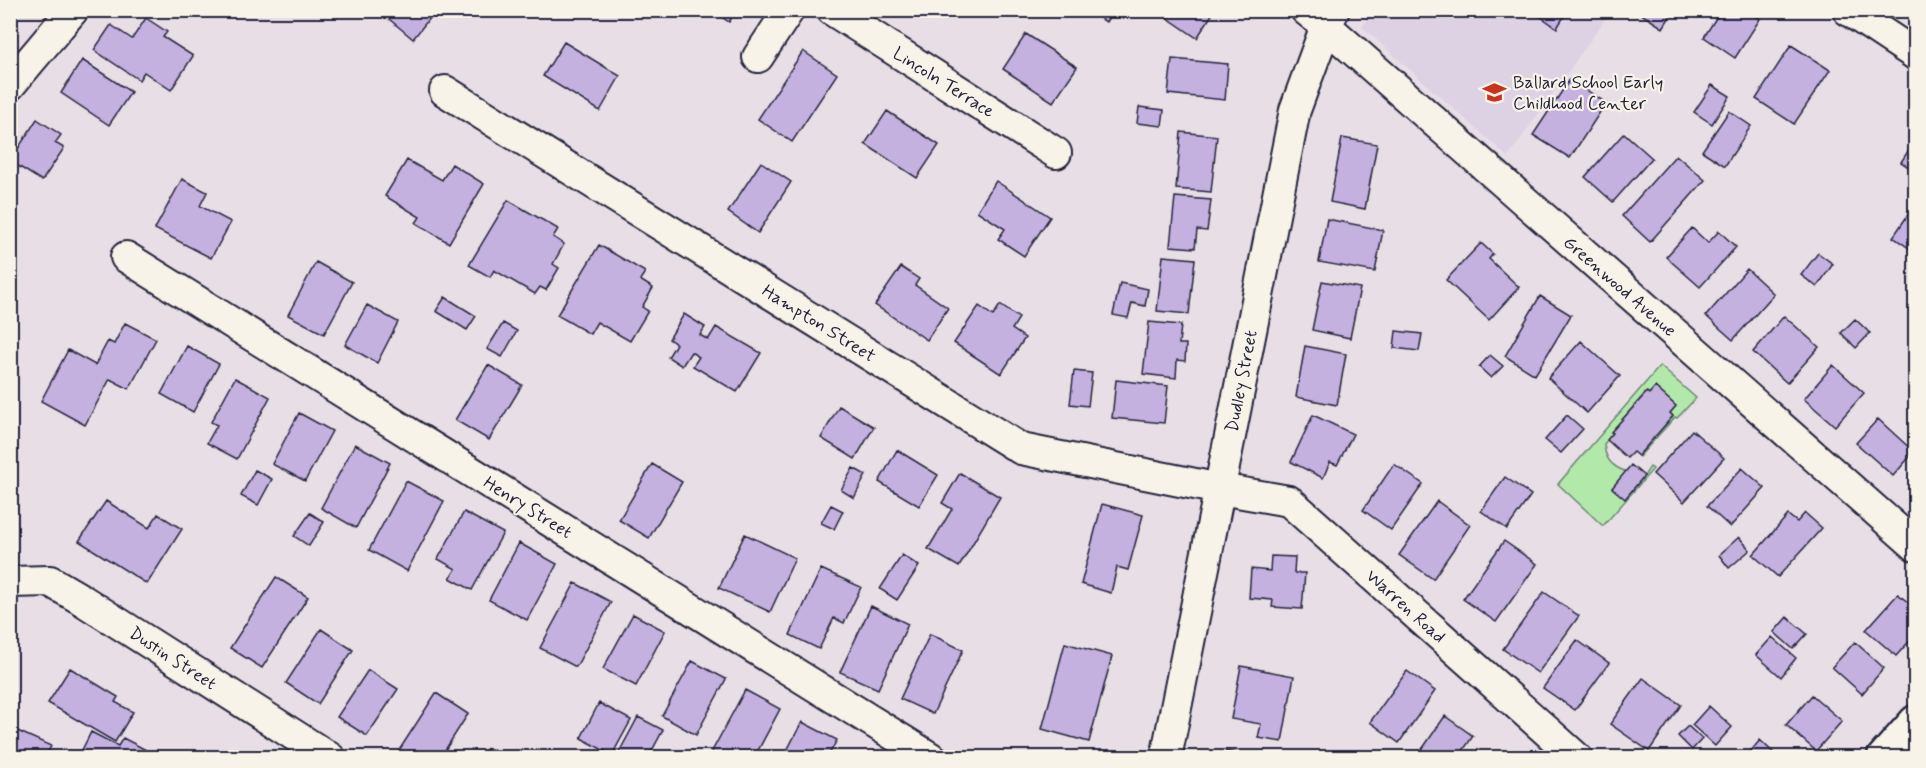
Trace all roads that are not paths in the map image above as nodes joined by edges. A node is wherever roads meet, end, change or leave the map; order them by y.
1 (73, 10) edge
2 (789, 10) edge
3 (832, 10) edge
4 (1848, 10) edge
5 (1322, 16) edge
6 (1916, 55) edge
7 (758, 57) dead end
8 (10, 85) edge
9 (445, 91) dead end
10 (1056, 153) dead end
11 (126, 257) dead end
12 (1220, 489) junction
13 (1916, 546) edge
14 (10, 582) edge
15 (1916, 722) edge
16 (330, 758) edge
17 (931, 758) edge
18 (1166, 758) edge
19 (1576, 758) edge
20 (1884, 758) edge

1 - 8 street
2 - 7 street
3 - 10 street, Lincoln Terrace
4 - 6 street
5 - 12 street, Dudley Street
5 - 13 street, Greenwood Avenue
9 - 12 street, Hampton Street
11 - 17 street, Henry Street
12 - 18 street, Dudley Street
12 - 19 street, Warren Road
14 - 16 street, Dustin Street
15 - 20 main road

